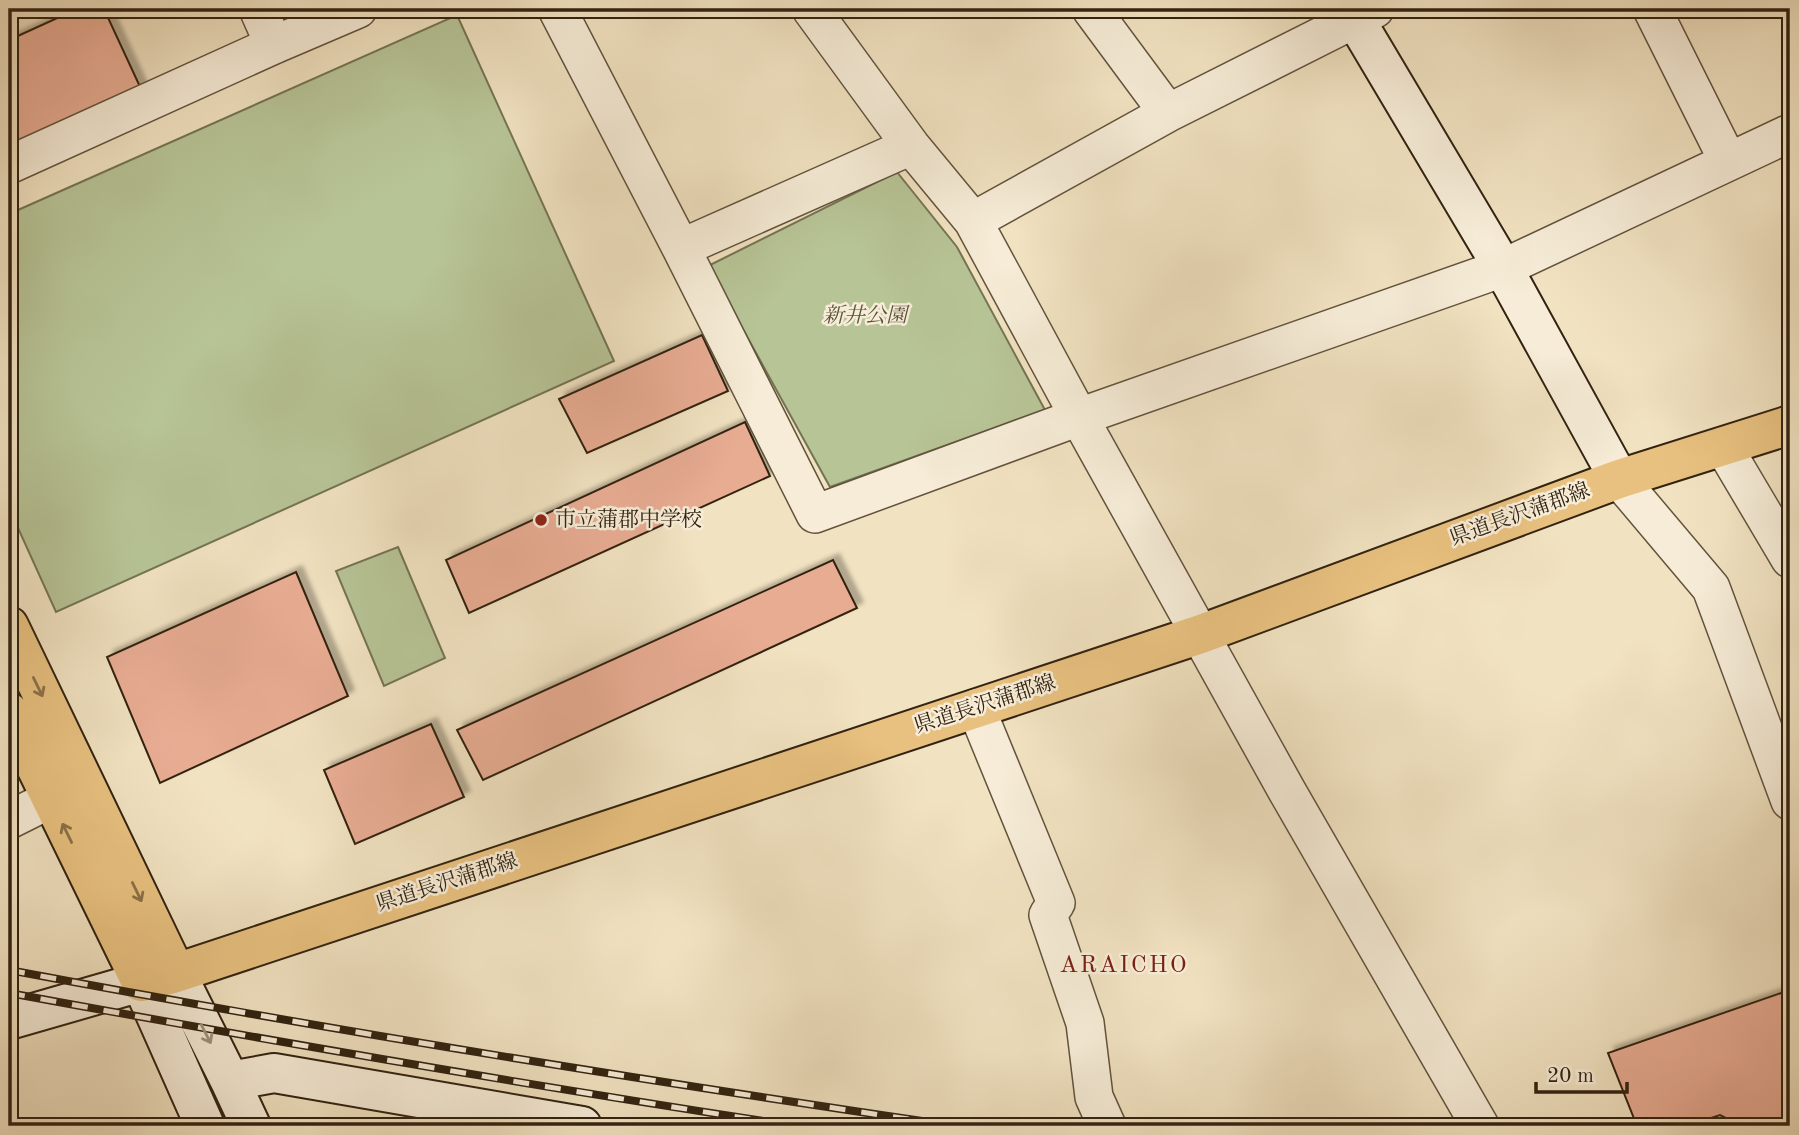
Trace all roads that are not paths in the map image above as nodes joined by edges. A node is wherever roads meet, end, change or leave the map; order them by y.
1 (258, 9) edge
2 (358, 9) edge
3 (558, 9) edge
4 (811, 9) edge
5 (1091, 9) edge
6 (1652, 9) edge
7 (1359, 12) edge
8 (274, 44) junction
9 (1167, 113) junction
10 (1790, 133) edge
11 (911, 146) junction
12 (1728, 162) junction
13 (9, 165) edge
14 (973, 221) junction
15 (681, 248) junction
16 (1503, 268) junction
17 (1079, 417) junction
18 (1790, 425) edge
19 (1723, 446) junction
20 (1619, 479) junction
21 (1790, 559) edge
22 (9, 626) edge
23 (1201, 634) junction
24 (976, 708) junction
25 (9, 712) edge
26 (51, 799) junction
27 (1790, 801) edge
28 (9, 820) edge
29 (158, 977) junction
30 (9, 1020) edge
31 (230, 1081) junction
32 (205, 1126) edge
33 (251, 1126) edge
34 (582, 1126) edge
35 (1107, 1126) edge
36 (1480, 1126) edge

1 - 8 street
2 - 8 street
3 - 15 street
4 - 11 street
5 - 9 street
6 - 12 street
7 - 9 street
7 - 16 street
8 - 13 street
9 - 14 street
10 - 12 street
11 - 14 street
11 - 15 street
12 - 16 street
14 - 17 street
15 - 17 street
16 - 17 street
16 - 20 street
17 - 23 street
18 - 19 main road, 県道長沢蒲郡線
19 - 20 main road, 県道長沢蒲郡線
19 - 21 street
20 - 23 main road, 県道長沢蒲郡線
20 - 27 street
22 -> 29 main road
23 - 24 main road, 県道長沢蒲郡線
23 - 36 street
24 - 29 main road, 県道長沢蒲郡線
24 - 35 street
25 - 26 main road
26 - 28 street
29 -> 26 main road
29 - 30 street
29 -> 31 street
29 - 32 street
31 - 33 street
31 - 34 street

